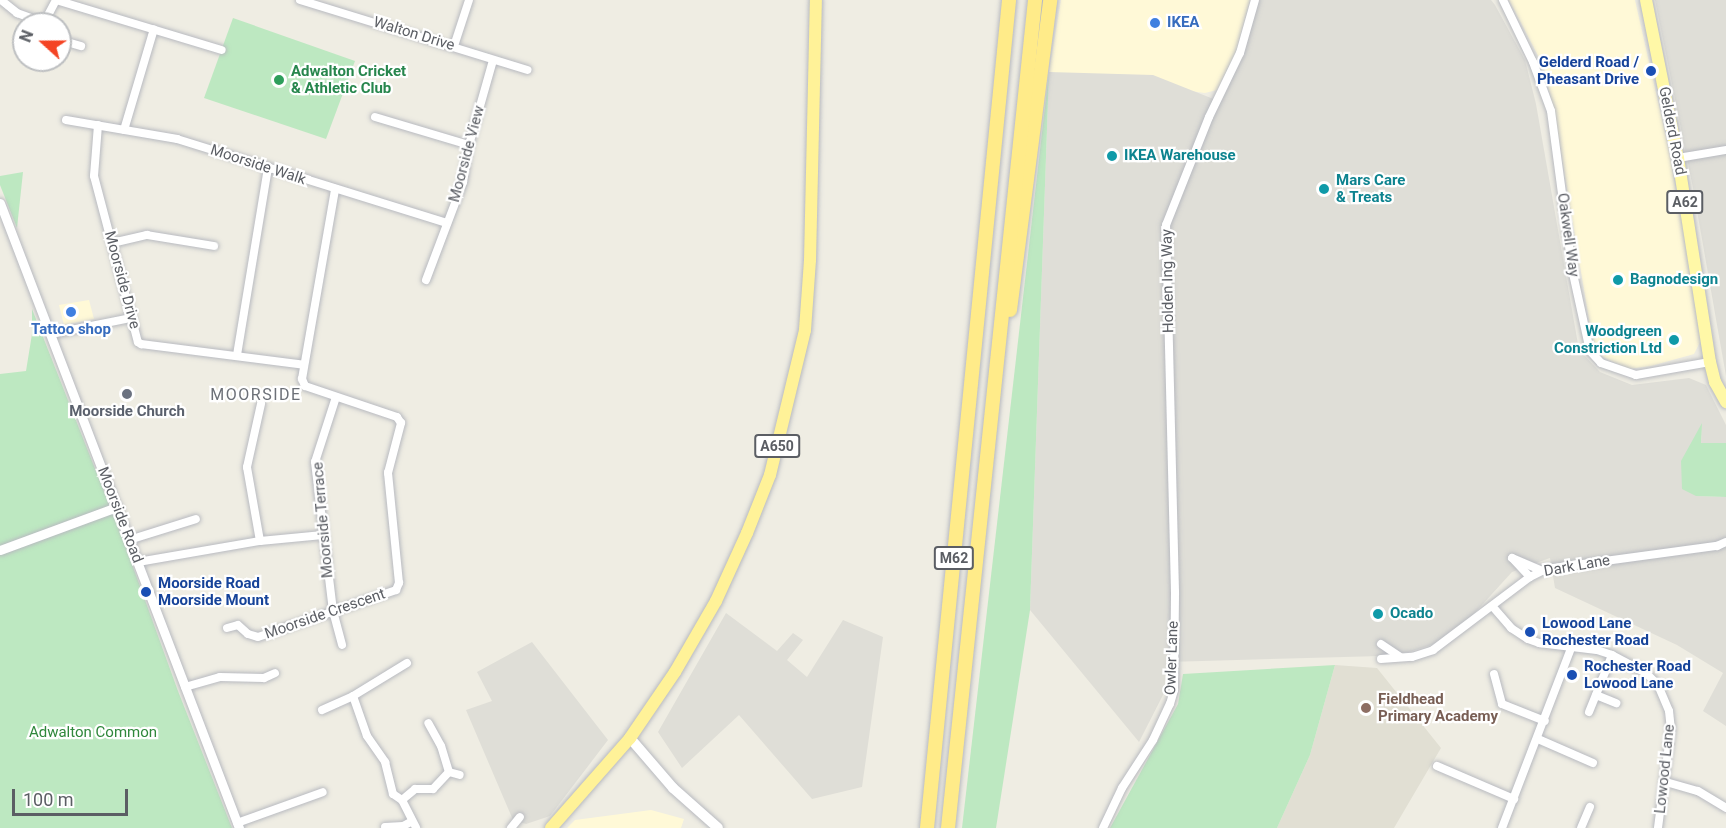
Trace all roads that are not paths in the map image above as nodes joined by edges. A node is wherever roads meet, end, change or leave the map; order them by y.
1 (1, 0) edge
2 (300, 0) edge
3 (469, 0) edge
4 (816, 0) edge
5 (1009, 0) edge
6 (1050, 0) edge
7 (1256, 0) edge
8 (1503, 0) edge
9 (1646, 0) edge
10 (1035, 2) edge
11 (16, 12) edge
12 (51, 12) edge
13 (154, 28) junction
14 (72, 43) edge
15 (81, 46) dead end
16 (454, 46) junction
17 (222, 50) dead end
18 (493, 60) junction
19 (527, 70) dead end
20 (375, 117) dead end
21 (66, 120) dead end
22 (98, 125) junction
23 (124, 130) junction
24 (469, 145) junction
25 (1726, 150) edge
26 (1678, 158) junction
27 (268, 168) junction
28 (335, 189) junction
29 (0, 203) edge
30 (447, 223) junction
31 (112, 243) junction
32 (214, 246) dead end
33 (426, 280) dead end
34 (131, 318) junction
35 (51, 334) junction
36 (237, 356) junction
37 (1710, 362) junction
38 (304, 365) junction
39 (336, 397) junction
40 (992, 400) junction
41 (1726, 402) edge
42 (261, 404) dead end
43 (117, 507) junction
44 (1172, 507) joint
45 (196, 519) dead end
46 (323, 535) junction
47 (129, 540) junction
48 (260, 541) junction
49 (1726, 542) edge
50 (0, 550) edge
51 (138, 562) junction
52 (1542, 571) junction
53 (1530, 577) junction
54 (1493, 607) junction
55 (333, 611) junction
56 (226, 628) dead end
57 (1382, 644) dead end
58 (342, 645) dead end
59 (1571, 648) junction
60 (1612, 655) junction
61 (1400, 657) junction
62 (1381, 659) dead end
63 (407, 663) dead end
64 (275, 673) dead end
65 (1494, 674) dead end
66 (185, 687) junction
67 (353, 696) junction
68 (1596, 696) junction
69 (1616, 703) dead end
70 (322, 710) dead end
71 (1589, 712) dead end
72 (1545, 721) junction
73 (429, 723) dead end
74 (630, 738) junction
75 (1538, 739) junction
76 (1593, 763) dead end
77 (1437, 766) dead end
78 (449, 772) junction
79 (460, 776) dead end
80 (1666, 782) junction
81 (323, 792) dead end
82 (1514, 799) junction
83 (402, 800) junction
84 (1590, 807) dead end
85 (1726, 808) edge
86 (520, 817) dead end
87 (238, 825) edge
88 (413, 825) edge
89 (385, 827) edge
90 (511, 828) edge
91 (551, 828) edge
92 (718, 828) edge
93 (927, 828) edge
94 (948, 828) edge
95 (1103, 828) edge
96 (1503, 828) edge
97 (1581, 828) edge
98 (1658, 828) edge

1 - 11 street
2 - 16 street, Walton Drive
3 - 16 street
4 - 74 highway, A650
5 - 93 highway, M62
6 - 40 highway, M62
7 - 44 street, Holden Ing Way
8 - 37 street, Oakwell Way
9 - 26 main road, Gelderd Road / A62
10 - 40 highway, M62
12 - 13 street
13 - 17 street
13 - 23 street
14 - 15 street
16 - 18 street, Walton Drive
18 - 19 street, Walton Drive
18 - 24 street, Moorside View
20 - 24 street
21 - 22 street, Moorside Walk
22 - 23 street, Moorside Walk
22 - 31 street, Moorside Drive
23 - 27 street, Moorside Walk
24 - 30 street, Moorside View
25 - 26 street
26 - 37 main road, Gelderd Road / A62
27 - 28 street, Moorside Walk
27 - 36 street
28 - 30 street, Moorside Walk
28 - 38 street
29 - 35 street, Moorside Road
30 - 33 street, Moorside View
31 - 32 street
31 - 34 street, Moorside Drive
34 - 35 street
34 - 36 street, Moorside Drive
35 - 43 street, Moorside Road
36 - 38 street, Moorside Drive
37 - 41 main road, Gelderd Road / A62
38 - 39 street, Moorside Crescent
39 - 46 street, Moorside Terrace
39 - 55 street, Moorside Crescent
40 - 94 highway, M62
42 - 48 street
43 - 47 street, Moorside Road
43 - 50 street
44 - 95 street, Owler Lane
45 - 47 street
46 - 48 street
46 - 55 street, Moorside Terrace
47 - 51 street, Moorside Road
48 - 51 street
49 - 52 street, Dark Lane
51 - 66 street, Moorside Road
52 - 53 street, Dark Lane
52 - 53 street
53 - 54 street, Dark Lane
54 - 59 street, Lowood Lane
54 - 61 street, Dark Lane
55 - 56 street, Moorside Crescent
55 - 58 street, Moorside Terrace
57 - 61 street
59 - 60 street, Lowood Lane
59 - 72 street
60 - 68 street
60 - 80 street, Lowood Lane
61 - 62 street, Dark Lane
63 - 67 street
64 - 66 street
65 - 72 street
66 - 87 street, Moorside Road
67 - 70 street
67 - 83 street
68 - 69 street
68 - 71 street
72 - 75 street
73 - 78 street
74 - 91 highway, A650
74 - 92 main road
75 - 76 street
75 - 82 street
77 - 82 street
78 - 79 street
78 - 83 street
80 - 85 street
80 - 98 street, Lowood Lane
81 - 87 street
82 - 96 street
83 - 88 street
84 - 97 street
86 - 90 street
88 - 89 street

